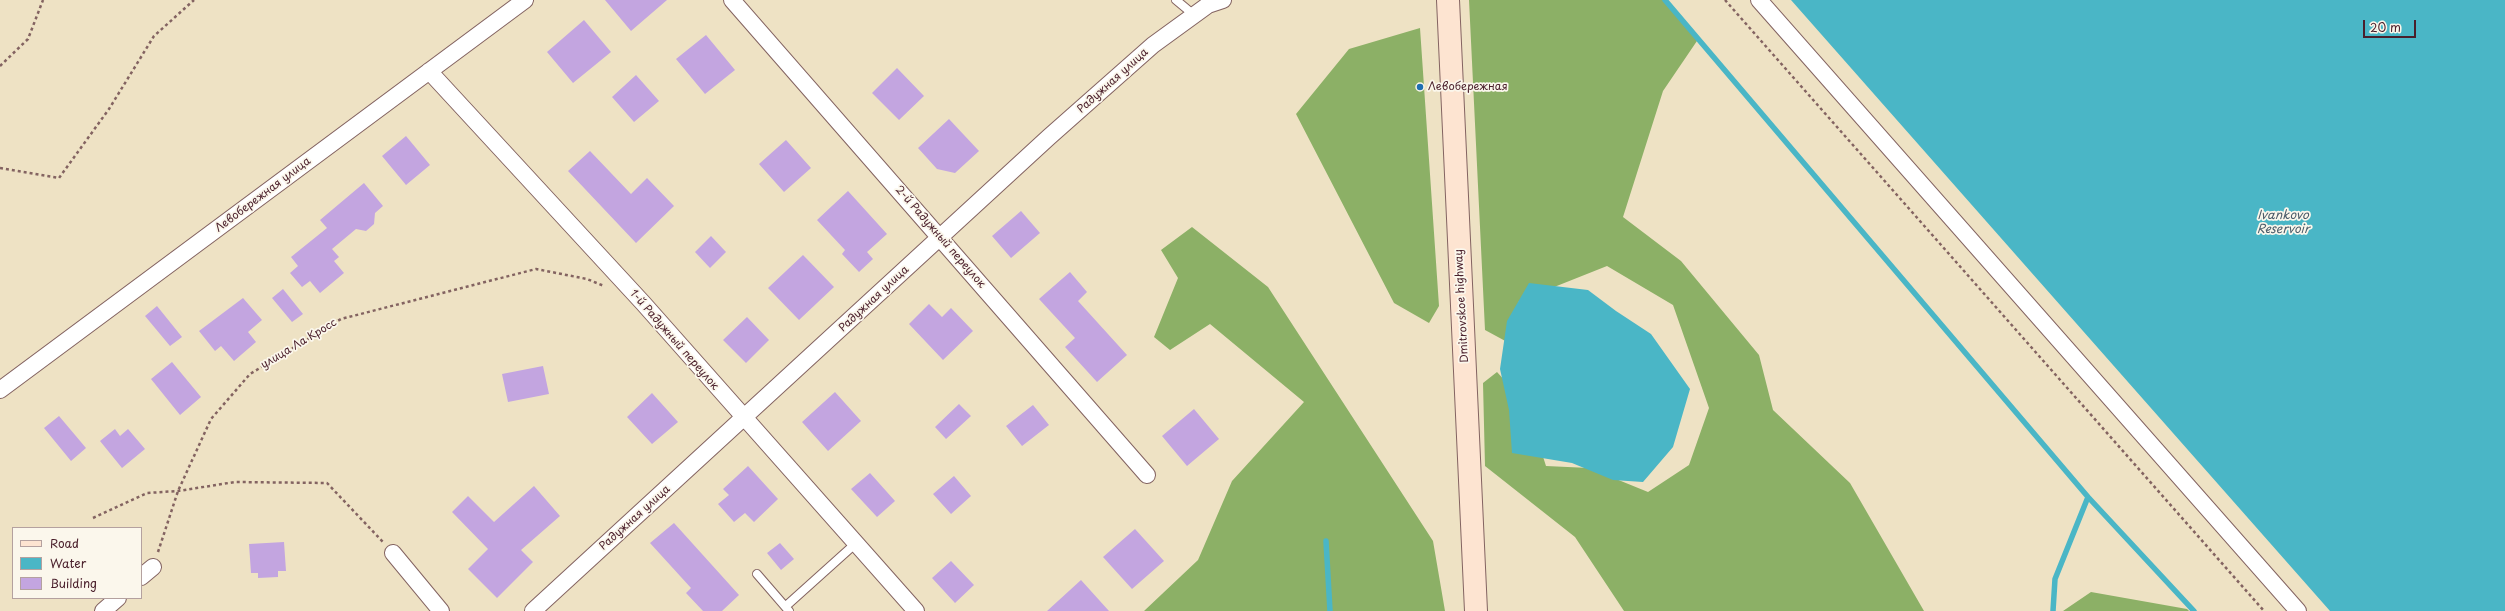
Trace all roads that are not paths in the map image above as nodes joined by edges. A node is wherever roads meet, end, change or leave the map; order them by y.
1 (525, 0) edge
2 (732, 0) edge
3 (1176, 0) edge
4 (1223, 0) edge
5 (1448, 0) edge
6 (1759, 0) edge
7 (1206, 2) edge
8 (1194, 15) junction
9 (429, 71) junction
10 (941, 237) junction
11 (0, 390) edge
12 (744, 419) junction
13 (1147, 475) dead end
14 (855, 544) junction
15 (393, 553) road end
16 (757, 574) dead end
17 (117, 599) edge
18 (788, 609) edge
19 (103, 611) edge
20 (442, 611) edge
21 (533, 611) edge
22 (916, 611) edge
23 (1476, 611) edge
24 (2298, 611) edge

1 - 9 street, Левобережная улица
2 - 10 street, 2-й Радужный переулок
3 - 8 lane
4 - 7 street, Радужная улица
5 - 23 street, Dmitrovskoe highway
6 - 24 street
7 - 8 street, Радужная улица
8 - 10 street, Радужная улица
9 - 11 street, Левобережная улица
9 - 12 street, 1-й Радужный переулок
10 - 12 street, Радужная улица
10 - 13 street, 2-й Радужный переулок
12 - 14 street, 1-й Радужный переулок
12 - 21 street, Радужная улица
14 - 18 lane
14 - 22 street, 1-й Радужный переулок
15 - 20 street
16 - 18 lane
17 - 19 street

